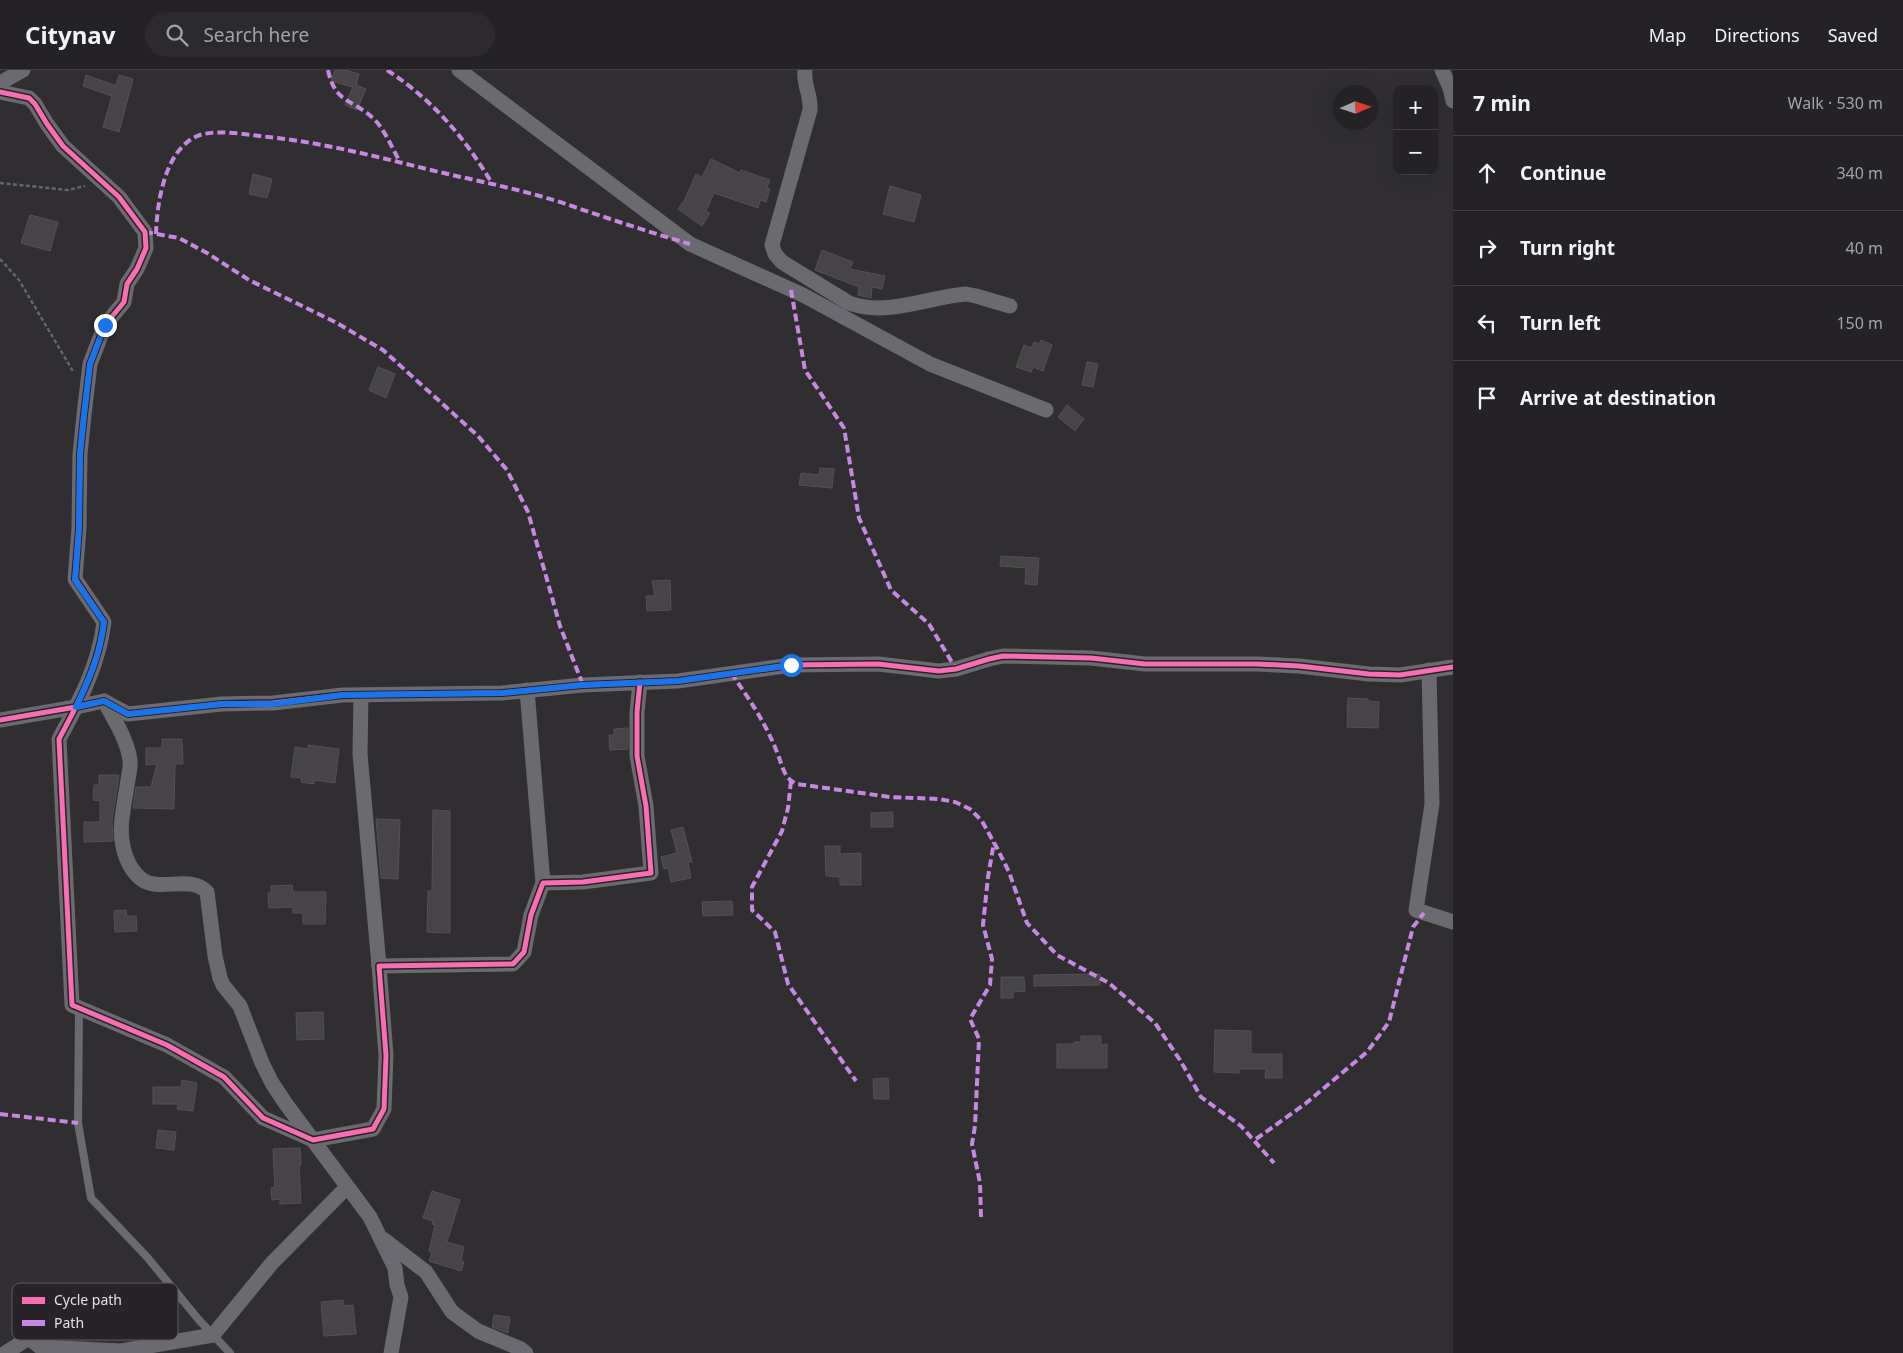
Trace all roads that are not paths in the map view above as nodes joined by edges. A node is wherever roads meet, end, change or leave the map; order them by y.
1 (23, 70) edge
2 (459, 70) edge
3 (805, 70) edge
4 (1442, 70) edge
5 (0, 83) edge
6 (0, 92) edge
7 (1453, 101) edge
8 (1010, 306) dead end
9 (1046, 410) dead end
10 (1453, 667) edge
11 (1429, 670) junction
12 (640, 682) junction
13 (527, 690) junction
14 (361, 695) junction
15 (104, 701) junction
16 (76, 707) junction
17 (0, 720) edge
18 (543, 883) junction
19 (1453, 922) edge
20 (378, 966) junction
21 (79, 1008) junction
22 (313, 1140) junction
23 (347, 1187) junction
24 (380, 1236) junction
25 (169, 1283) edge
26 (178, 1293) edge
27 (214, 1335) junction
28 (26, 1340) edge
29 (31, 1340) edge
30 (5, 1353) edge
31 (230, 1353) edge
32 (392, 1353) edge
33 (526, 1353) edge

1 - 5 street
2 - 9 street
3 - 8 street
4 - 7 street
6 - 16 street
10 - 11 street
11 - 12 street
11 - 19 street
12 - 13 street
12 - 18 street
13 - 14 street
13 - 18 street
14 - 15 street
14 - 20 street
15 - 16 street
15 - 22 street
16 - 17 street
16 - 21 street
18 - 20 street
20 - 22 street
21 - 22 street
21 - 25 lane
22 - 23 street
23 - 24 street
23 - 27 street
24 - 32 street
24 - 33 street
26 - 27 lane
27 - 29 street
27 - 31 lane
28 - 30 street

